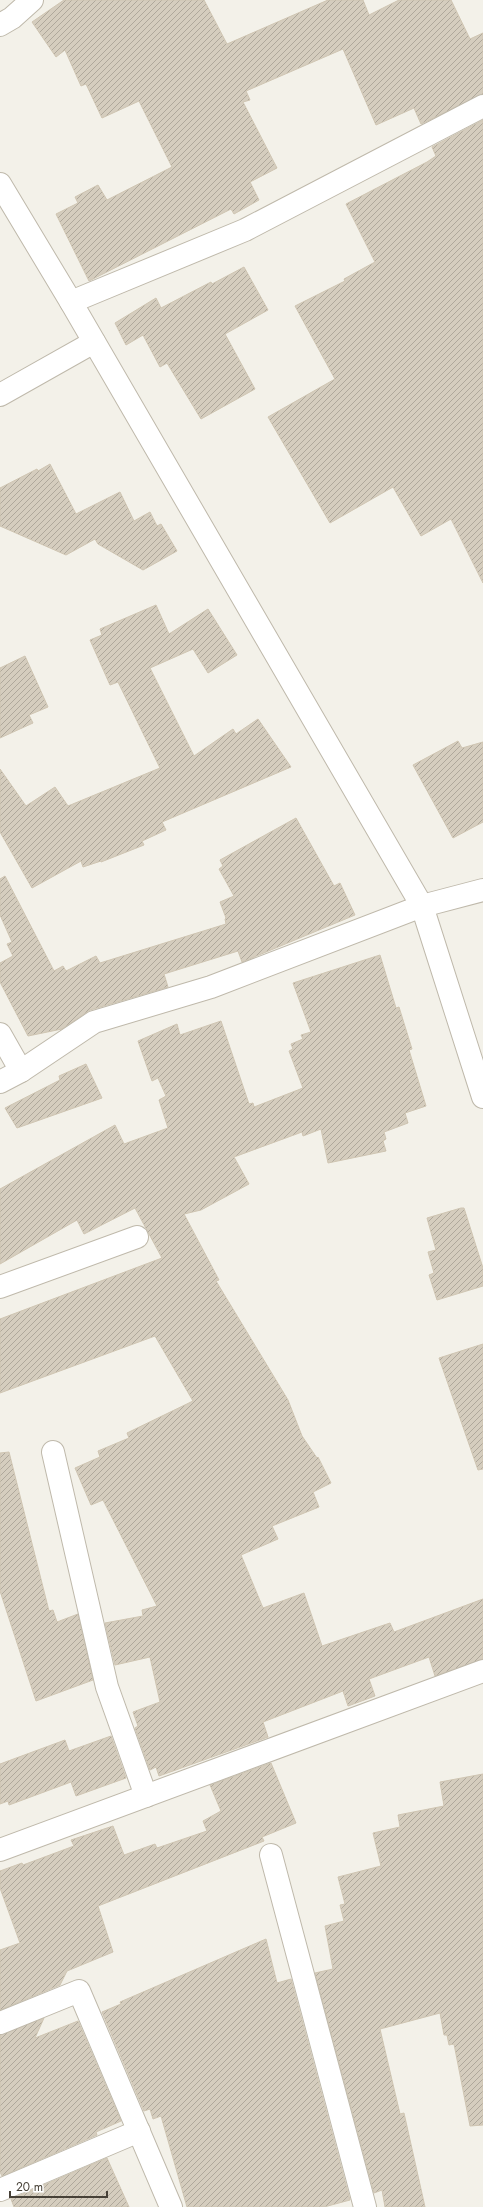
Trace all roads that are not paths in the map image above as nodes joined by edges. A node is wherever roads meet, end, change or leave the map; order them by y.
1 (32, 0) edge
2 (0, 25) edge
3 (483, 106) edge
4 (0, 184) edge
5 (71, 302) junction
6 (94, 342) junction
7 (0, 395) edge
8 (483, 890) edge
9 (422, 906) junction
10 (0, 1034) edge
11 (21, 1071) junction
12 (0, 1082) edge
13 (483, 1097) edge
14 (137, 1237) dead end
15 (0, 1287) edge
16 (53, 1452) dead end
17 (483, 1671) edge
18 (146, 1796) junction
19 (0, 1850) edge
20 (271, 1855) dead end
21 (0, 2023) edge
22 (139, 2131) junction
23 (0, 2190) edge
24 (171, 2207) edge
25 (365, 2207) edge

1 - 2 street
3 - 5 street
4 - 5 street
5 - 6 street
6 - 7 street
6 - 9 street
8 - 9 street
9 - 11 street
9 - 13 street
10 - 11 street
11 - 12 street
14 - 15 street
16 - 18 street
17 - 18 street
18 - 19 street
20 - 25 street
21 - 22 street
22 - 23 street
22 - 24 street

